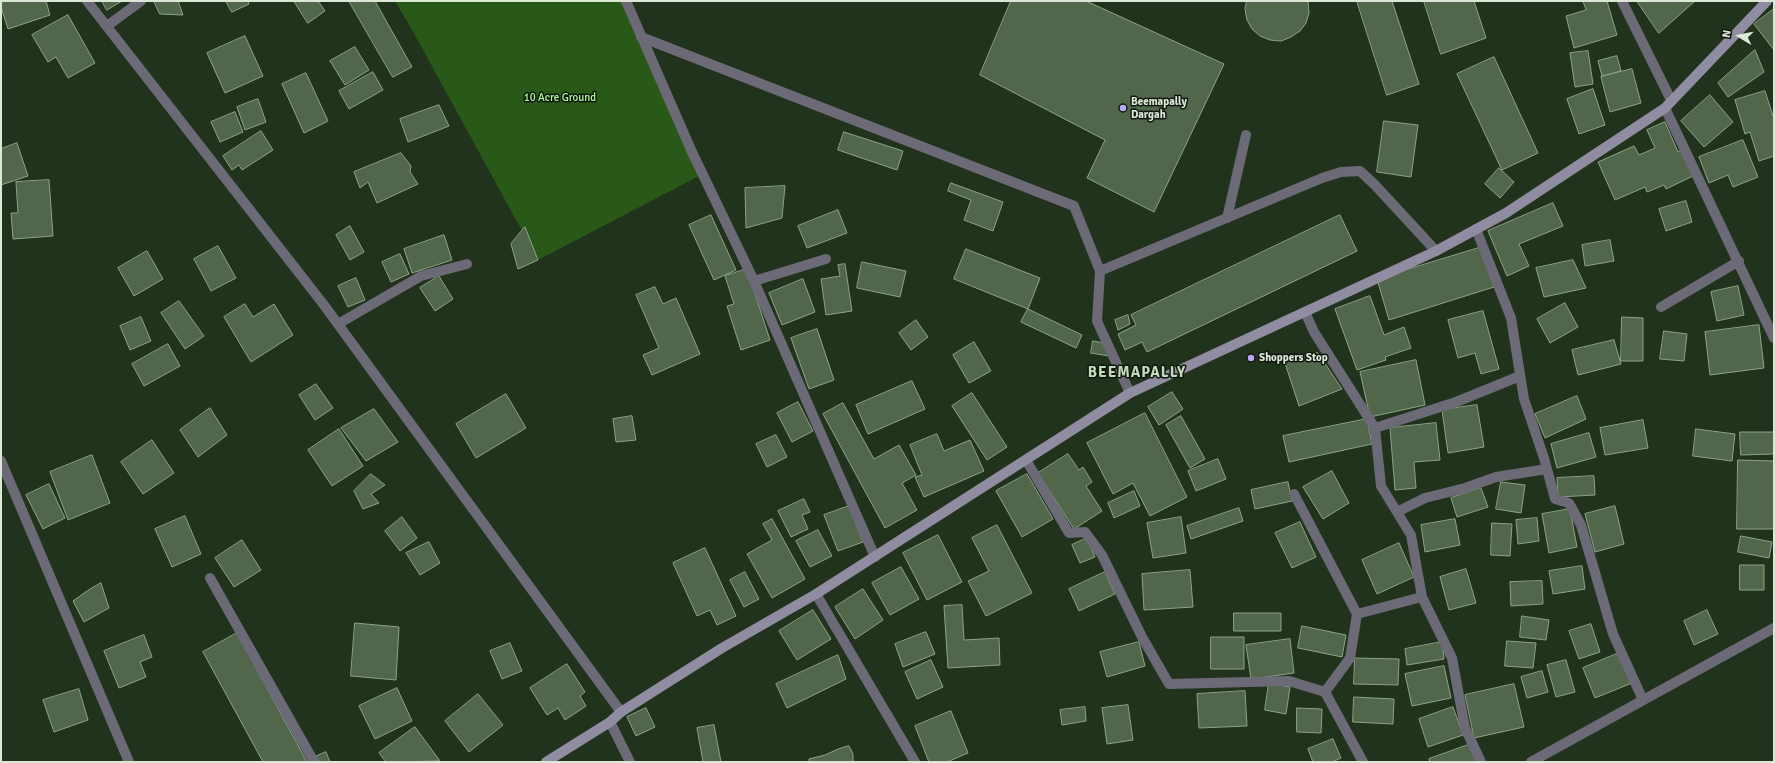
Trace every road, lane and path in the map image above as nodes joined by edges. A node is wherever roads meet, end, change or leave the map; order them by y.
1 (87, 1) edge
2 (141, 1) edge
3 (626, 1) edge
4 (1622, 1) edge
5 (1767, 1) edge
6 (107, 26) junction
7 (641, 37) junction
8 (1668, 104) junction
9 (1246, 135) dead end
10 (1227, 218) junction
11 (1476, 229) junction
12 (1436, 251) junction
13 (826, 259) dead end
14 (1739, 261) junction
15 (467, 264) dead end
16 (1100, 272) junction
17 (754, 282) junction
18 (1661, 307) dead end
19 (1305, 312) junction
20 (338, 324) junction
21 (1774, 338) edge
22 (1520, 376) junction
23 (1130, 393) junction
24 (1375, 428) junction
25 (1026, 460) junction
26 (1, 461) edge
27 (1547, 469) junction
28 (1294, 494) dead end
29 (1397, 512) junction
30 (875, 557) junction
31 (210, 578) dead end
32 (816, 594) junction
33 (1422, 597) junction
34 (1357, 614) junction
35 (1774, 628) edge
36 (1325, 692) junction
37 (1643, 700) junction
38 (621, 712) junction
39 (610, 722) junction
40 (129, 762) edge
41 (314, 762) edge
42 (546, 762) edge
43 (630, 762) edge
44 (915, 762) edge
45 (1363, 762) edge
46 (1481, 762) edge
47 (1531, 762) edge

1 - 6 street
2 - 6 street
3 - 7 street
4 - 8 street
5 - 8 main road
6 - 20 street
7 - 16 street
7 - 17 street
8 - 11 main road
8 - 14 street
9 - 10 street
10 - 12 street
10 - 16 street
11 - 12 main road
11 - 22 street
12 - 19 main road
13 - 17 street
14 - 18 street
14 - 21 street
15 - 20 street
16 - 23 street
17 - 30 street
19 - 23 main road
19 - 24 street
20 - 38 street
22 - 24 street
22 - 27 street
23 - 25 main road
24 - 29 street
25 - 30 main road
25 - 36 street
26 - 40 street
27 - 29 street
27 - 37 street
28 - 34 street
29 - 33 street
30 - 32 main road
31 - 41 street
32 - 38 main road
32 - 44 street
33 - 34 street
33 - 46 street
34 - 36 street
35 - 37 street
36 - 45 street
37 - 47 street
38 - 39 main road
39 - 42 main road
39 - 43 street

